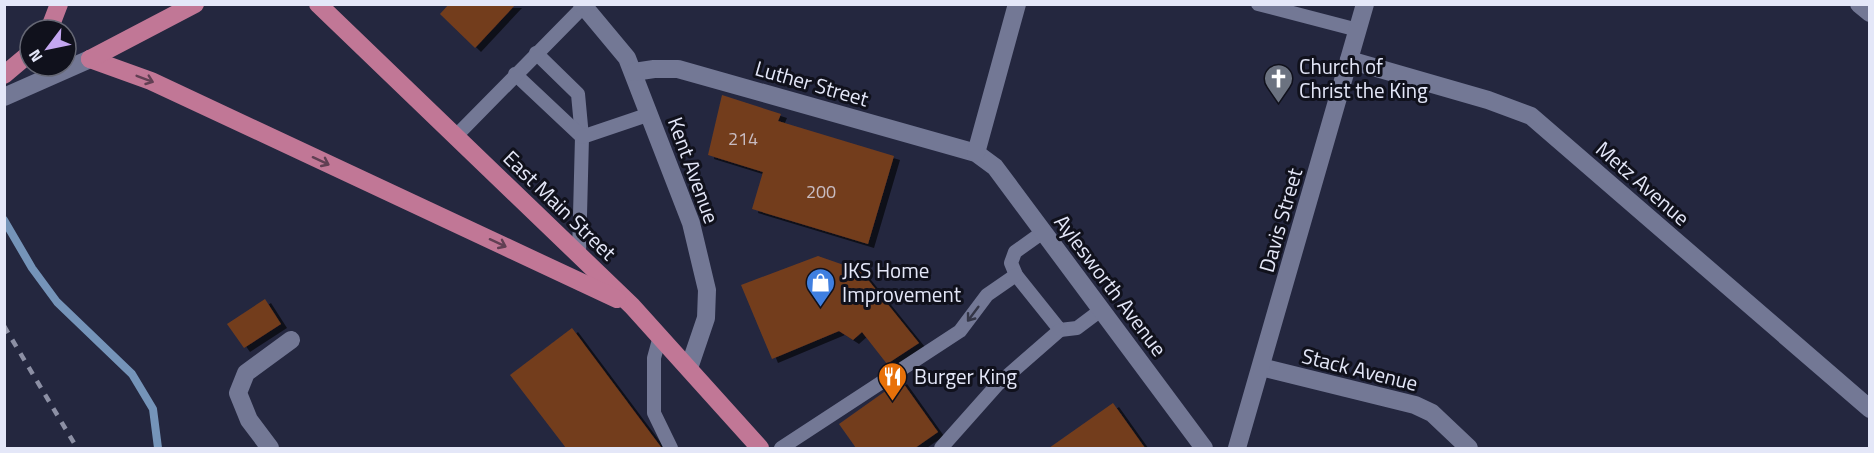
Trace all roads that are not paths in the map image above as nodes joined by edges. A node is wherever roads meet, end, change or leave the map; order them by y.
1 (195, 4) edge
2 (318, 4) edge
3 (1017, 4) edge
4 (1258, 4) edge
5 (1365, 4) edge
6 (1859, 4) edge
7 (583, 5) edge
8 (1869, 13) edge
9 (1358, 30) junction
10 (536, 53) junction
11 (90, 59) junction
12 (1349, 60) junction
13 (634, 72) junction
14 (515, 74) junction
15 (4, 98) edge
16 (650, 114) junction
17 (455, 137) junction
18 (582, 137) junction
19 (976, 153) junction
20 (1044, 232) junction
21 (579, 254) junction
22 (1016, 275) junction
23 (632, 306) junction
24 (1101, 310) junction
25 (1060, 330) junction
26 (660, 336) junction
27 (291, 340) dead end
28 (1261, 367) junction
29 (689, 368) junction
30 (1869, 409) edge
31 (270, 448) edge
32 (671, 448) edge
33 (760, 448) edge
34 (781, 448) edge
35 (941, 448) edge
36 (1204, 448) edge
37 (1237, 448) edge
38 (1469, 448) edge

1 - 11 main road
2 - 17 main road, East Main Street
3 - 19 street
4 - 9 lane
5 - 9 street, Davis Street
6 - 8 street
7 - 10 lane
7 - 13 street, Kent Avenue
9 - 12 street, Davis Street
10 - 14 lane
10 - 18 lane
11 - 15 street
11 -> 23 main road
12 - 28 street, Davis Street
12 - 30 street, Metz Avenue
13 - 16 street, Kent Avenue
13 - 19 street, Luther Street
14 - 17 lane
14 - 18 lane
16 - 18 lane
16 - 29 street, Kent Avenue
17 - 21 main road, East Main Street
18 - 21 lane
19 - 20 street, Aylesworth Avenue
20 - 22 lane
20 - 24 street, Aylesworth Avenue
21 - 23 main road, East Main Street
22 - 25 lane
22 -> 34 lane
23 - 26 main road, East Main Street
24 - 25 lane
24 - 36 street, Aylesworth Avenue
25 - 35 lane
26 - 29 main road, East Main Street
26 - 32 lane
27 - 31 street
28 - 37 street, Davis Street
28 - 38 street, Stack Avenue
29 - 33 main road, East Main Street

